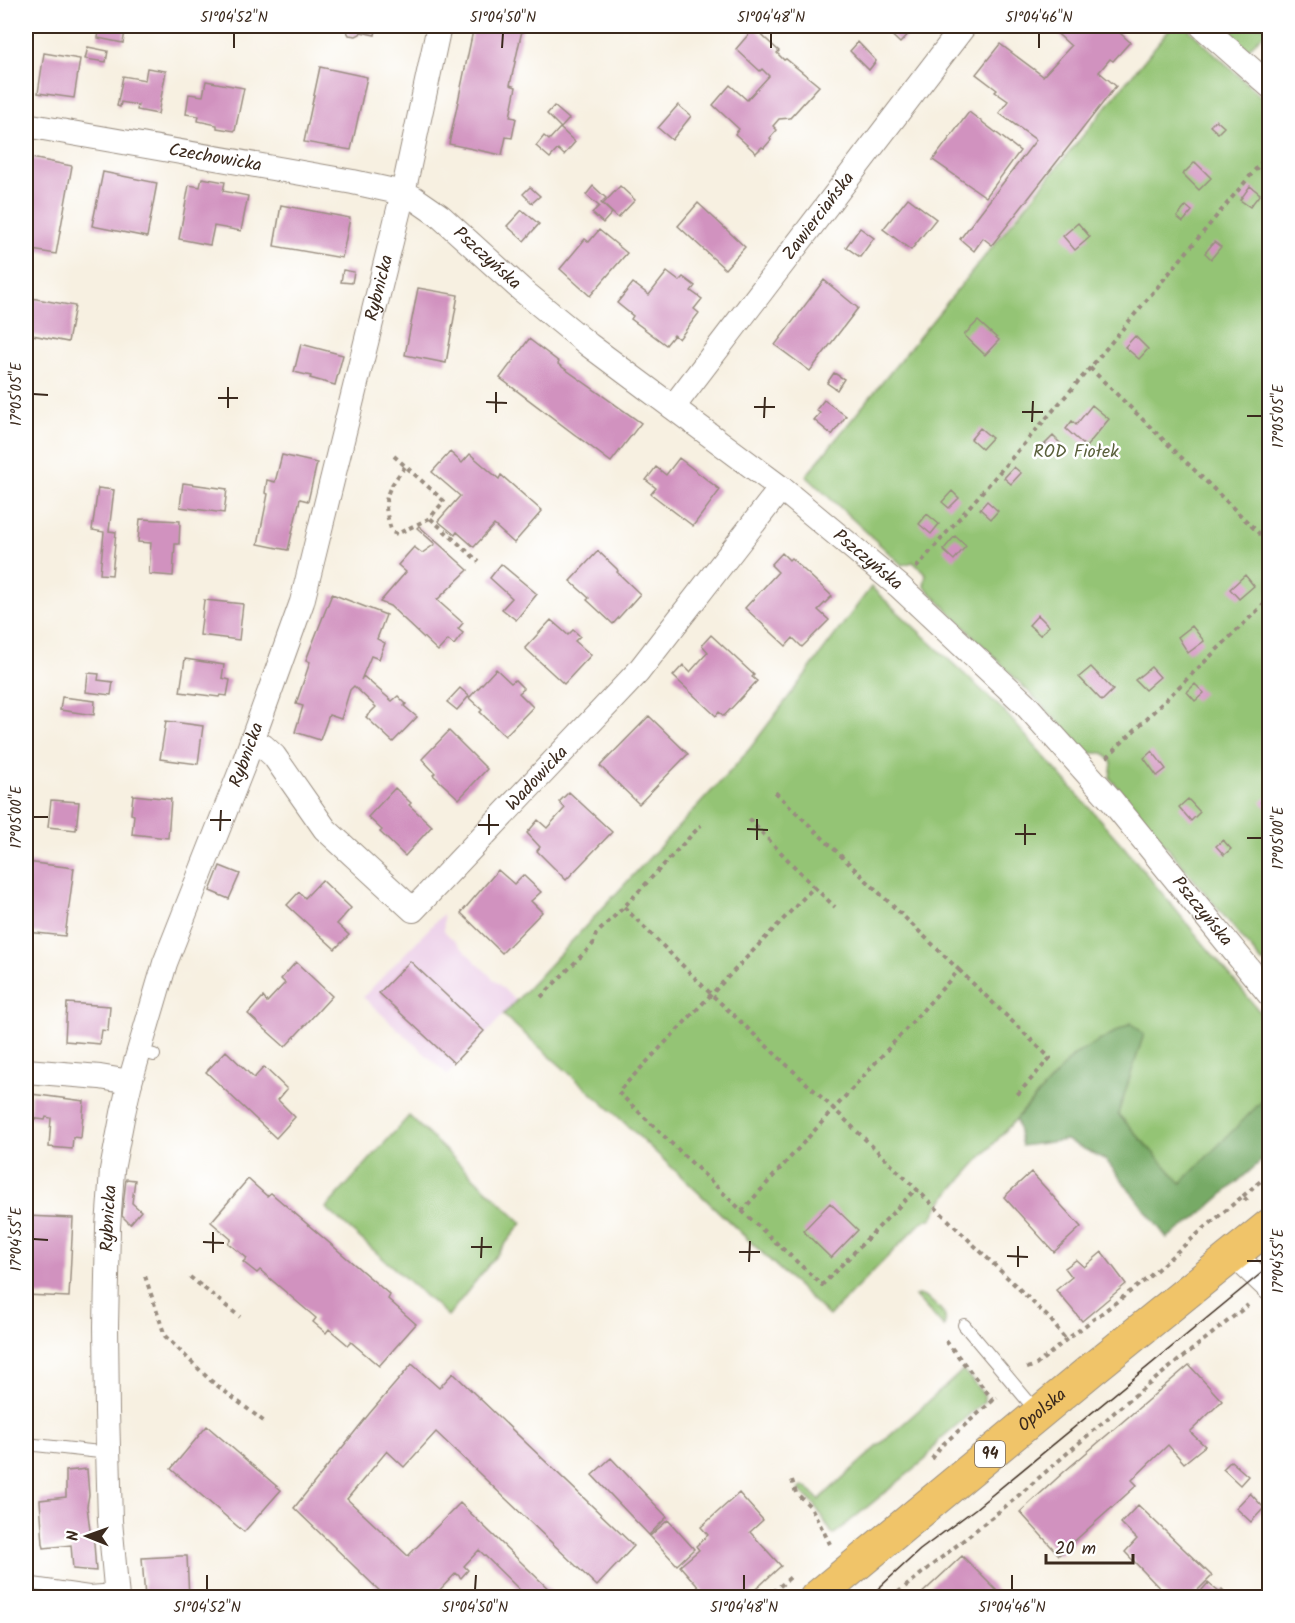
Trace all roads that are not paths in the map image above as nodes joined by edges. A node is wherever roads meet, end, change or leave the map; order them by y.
1 (440, 26) edge
2 (964, 26) edge
3 (1202, 26) edge
4 (1269, 86) edge
5 (26, 125) edge
6 (403, 193) junction
7 (673, 407) junction
8 (781, 488) junction
9 (252, 742) junction
10 (1269, 995) edge
11 (26, 1071) edge
12 (130, 1082) junction
13 (1269, 1225) edge
14 (1233, 1254) junction
15 (1269, 1289) edge
16 (964, 1324) dead end
17 (1039, 1413) junction
18 (26, 1444) edge
19 (109, 1453) junction
20 (26, 1583) edge
21 (117, 1594) edge
22 (816, 1598) edge

1 - 6 street, Rybnicka
2 - 7 street, Zawierciańska
3 - 4 street
5 - 6 street, Czechowicka
6 - 7 street, Pszczyńska
6 - 9 street, Rybnicka
7 - 8 street, Pszczyńska
8 - 9 street, Wadowicka
8 - 10 street, Pszczyńska
9 - 12 street, Rybnicka
11 - 12 street
12 - 19 street, Rybnicka
13 - 14 main road, Opolska / 94
14 - 15 street
14 - 17 main road, Opolska / 94
16 - 17 lane
17 - 22 main road, Opolska / 94
18 - 19 lane
19 - 21 street, Rybnicka
20 - 21 lane

